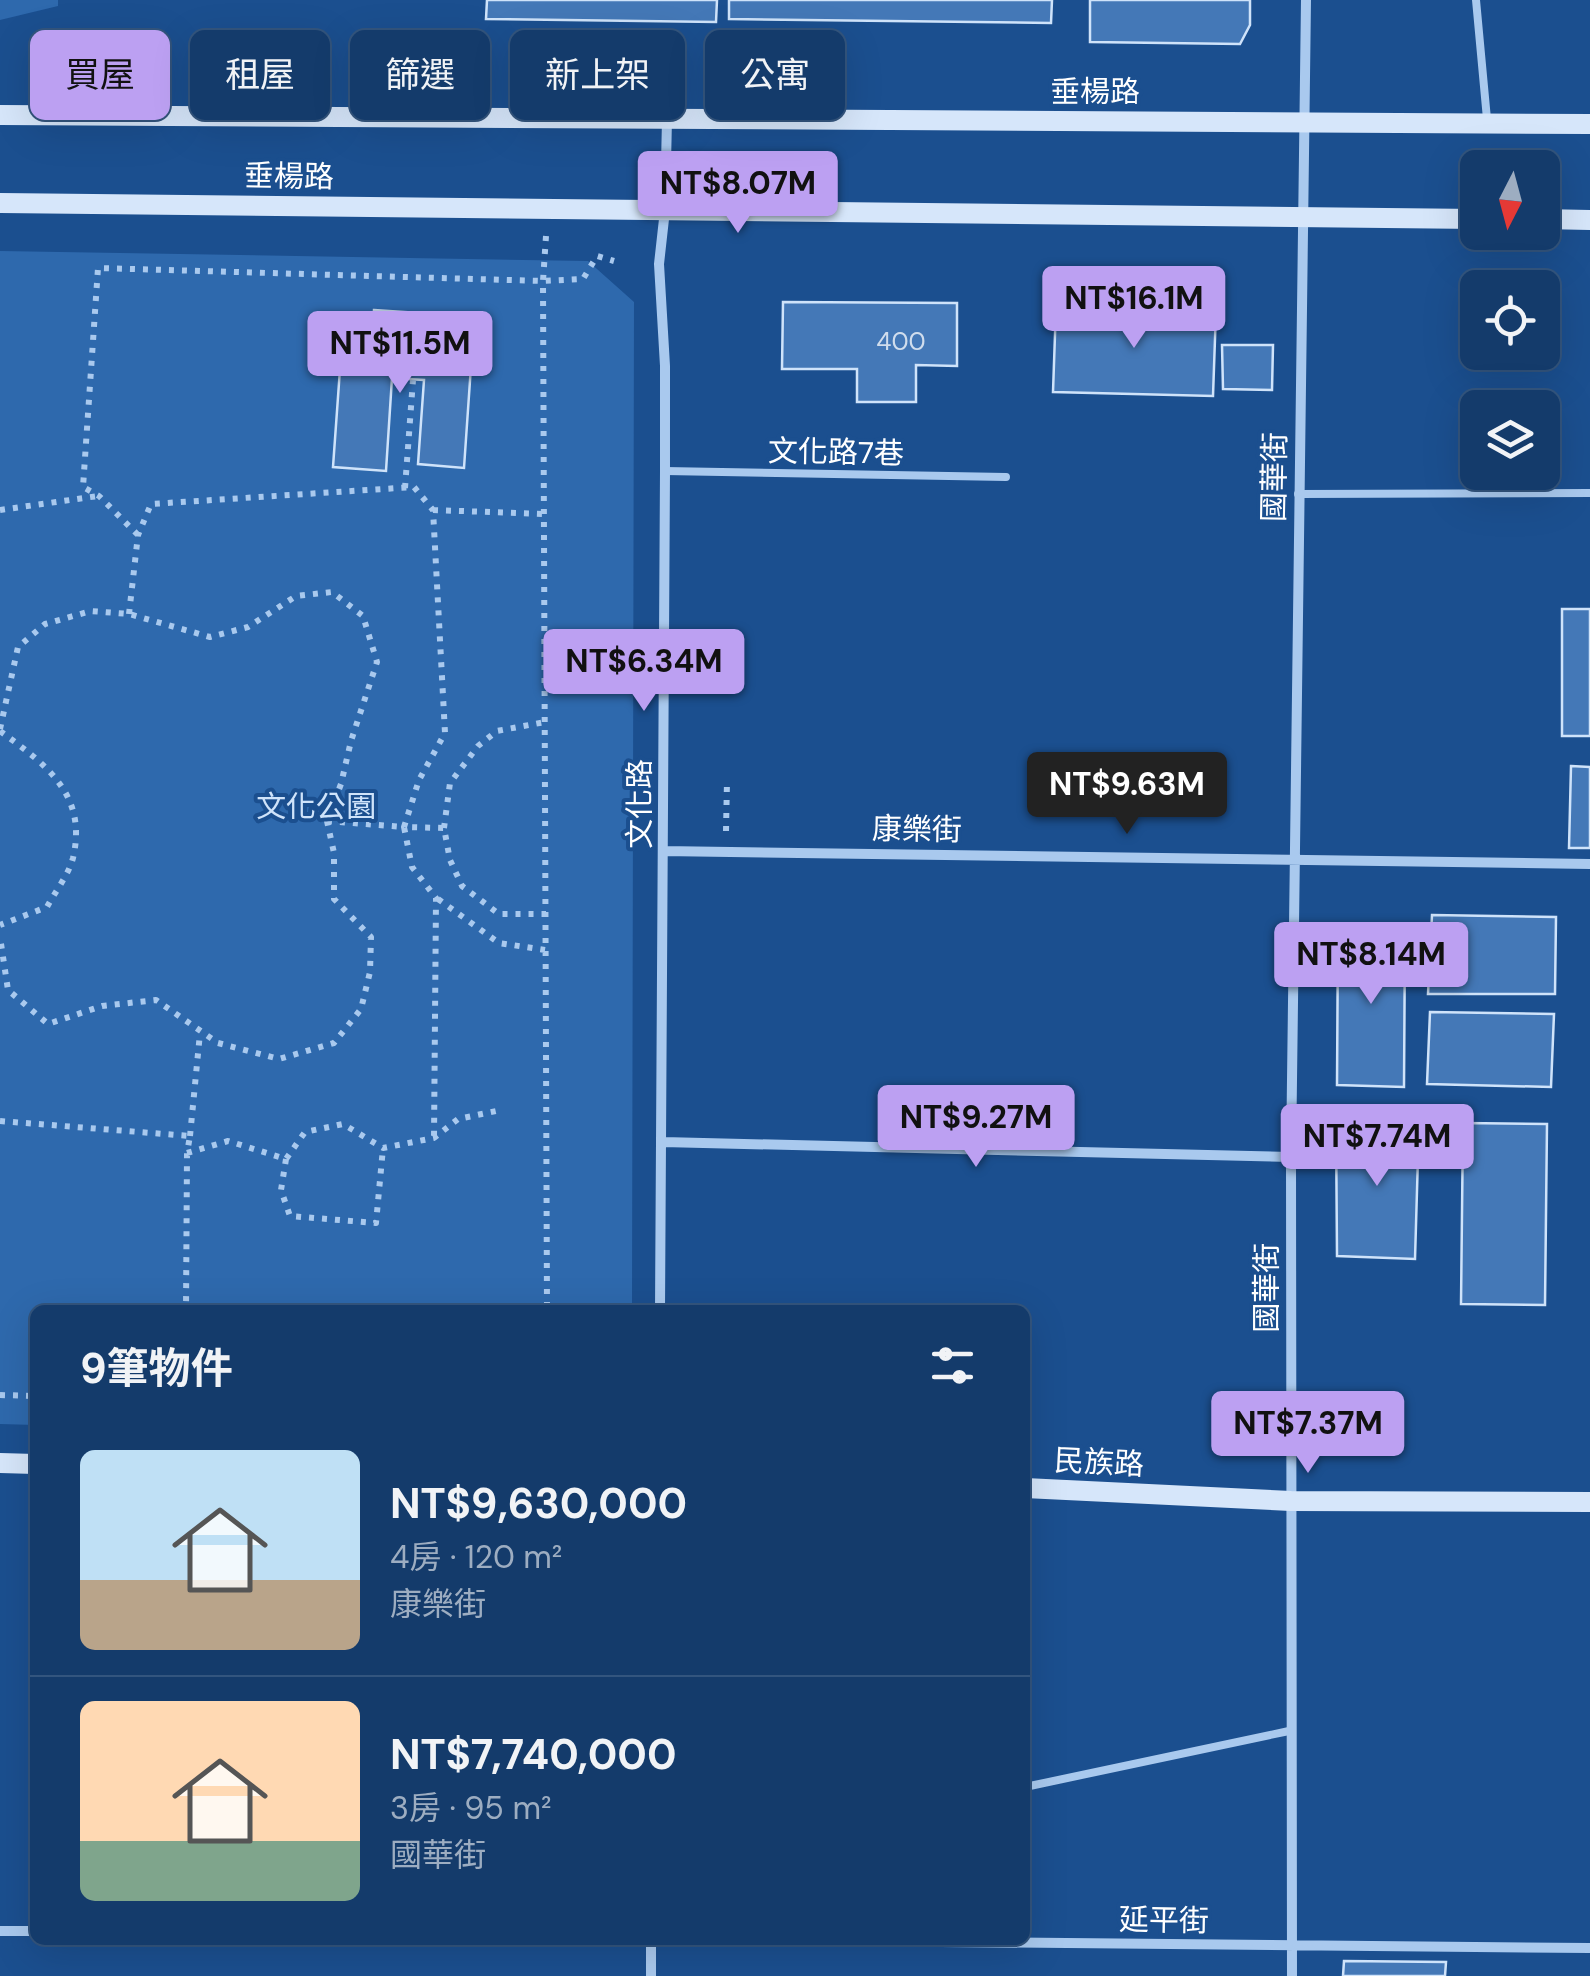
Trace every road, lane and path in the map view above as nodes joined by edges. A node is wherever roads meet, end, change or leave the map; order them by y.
1 (1306, 0) edge
2 (1476, 0) edge
3 (0, 115) edge
4 (510, 118) edge
5 (685, 119) edge
6 (667, 120) edge
7 (1306, 122) junction
8 (1488, 123) junction
9 (1590, 124) edge
10 (0, 203) edge
11 (549, 209) junction
12 (665, 210) junction
13 (1305, 216) junction
14 (1460, 219) edge
15 (1560, 219) edge
16 (1590, 220) edge
17 (614, 260) dead end
18 (543, 281) junction
19 (413, 380) dead end
20 (665, 471) junction
21 (1006, 478) dead end
22 (405, 488) junction
23 (1590, 493) edge
24 (1298, 494) junction
25 (99, 496) junction
26 (0, 510) edge
27 (433, 510) junction
28 (544, 514) junction
29 (138, 535) junction
30 (129, 614) junction
31 (545, 722) junction
32 (0, 730) edge
33 (727, 781) dead end
34 (327, 821) junction
35 (404, 827) junction
36 (444, 828) junction
37 (664, 851) junction
38 (725, 852) junction
39 (1294, 860) junction
40 (1590, 864) edge
41 (436, 898) junction
42 (546, 914) junction
43 (0, 925) edge
44 (0, 938) edge
45 (546, 950) junction
46 (200, 1033) junction
47 (501, 1110) dead end
48 (0, 1121) edge
49 (190, 1136) junction
50 (434, 1138) junction
51 (663, 1142) junction
52 (383, 1148) junction
53 (187, 1152) junction
54 (1291, 1157) junction
55 (286, 1159) junction
56 (186, 1305) edge
57 (547, 1305) edge
58 (660, 1305) edge
59 (0, 1395) edge
60 (30, 1396) edge
61 (0, 1463) edge
62 (30, 1464) edge
63 (1030, 1488) edge
64 (1290, 1501) junction
65 (1590, 1502) edge
66 (1290, 1731) junction
67 (1030, 1786) edge
68 (0, 1930) edge
69 (30, 1931) edge
70 (1030, 1944) edge
71 (651, 1945) edge
72 (1292, 1947) junction
73 (1590, 1948) edge
74 (650, 1976) edge
75 (1292, 1976) edge

1 - 7 street, 國華街
2 - 8 lane
3 - 4 street, 垂楊路
5 - 7 street, 垂楊路
6 - 12 street, 文化路
7 - 8 street, 垂楊路
7 - 13 street, 國華街
8 - 9 street, 垂楊路
10 - 11 street, 垂楊路
11 - 12 street, 垂楊路
11 - 18 path
12 - 13 street, 垂楊路
12 - 20 street, 文化路
13 - 14 street, 垂楊路
13 - 24 street, 國華街
15 - 16 street
17 - 18 path
18 - 25 path
18 - 28 path
19 - 22 path
20 - 21 lane, 文化路7巷
20 - 37 street, 文化路
22 - 27 path
22 - 29 path
23 - 24 lane
24 - 39 street, 國華街
25 - 26 path
25 - 29 path
27 - 28 path
27 - 35 path
28 - 31 path
29 - 30 path
30 - 32 path
30 - 34 path
31 - 36 path
31 - 42 path
32 - 43 path
33 - 38 path
34 - 35 path
34 - 46 path
35 - 36 path
35 - 41 path
36 - 42 path
37 - 38 street, 康樂街
37 - 51 street, 文化路
38 - 39 street, 康樂街
39 - 40 street, 康樂街
39 - 54 street, 國華街
41 - 45 path
41 - 50 path
42 - 45 path
44 - 46 path
45 - 57 path
46 - 49 path
47 - 50 path
48 - 49 path
49 - 53 path
50 - 52 path
51 - 54 street
51 - 58 street, 文化路
52 - 55 path
52 - 55 path
53 - 55 path
53 - 56 path
54 - 64 street, 國華街
59 - 60 path
61 - 62 street
63 - 64 street, 民族路
64 - 65 street, 民族路
64 - 66 street, 國華街
66 - 67 lane
66 - 72 street, 國華街
68 - 69 street
70 - 72 street, 延平街
71 - 74 street
72 - 73 street, 延平街
72 - 75 street, 國華街

